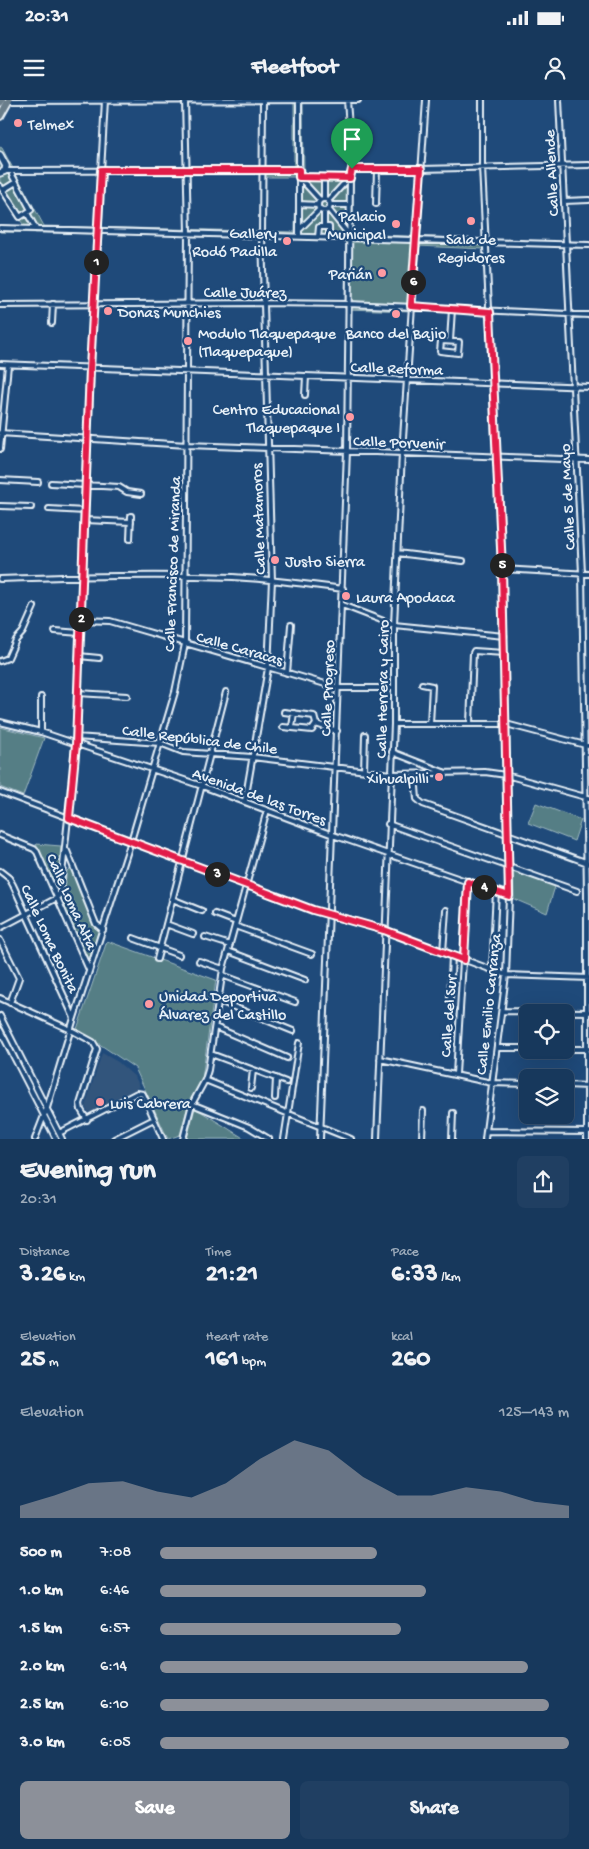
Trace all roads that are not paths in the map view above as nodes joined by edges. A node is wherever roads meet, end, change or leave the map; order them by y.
1 (185, 100) edge
2 (263, 100) edge
3 (299, 100) edge
4 (347, 100) edge
5 (358, 100) edge
6 (426, 100) edge
7 (482, 100) edge
8 (559, 100) edge
9 (5, 101) edge
10 (105, 101) edge
11 (0, 116) edge
12 (0, 155) edge
13 (562, 165) junction
14 (589, 165) edge
15 (482, 167) junction
16 (352, 169) junction
17 (377, 169) junction
18 (421, 169) junction
19 (101, 170) junction
20 (187, 170) junction
21 (262, 170) junction
22 (299, 170) junction
23 (2, 172) edge
24 (12, 175) dead end
25 (299, 177) junction
26 (324, 177) junction
27 (350, 178) junction
28 (16, 182) junction
29 (1, 188) edge
30 (589, 200) edge
31 (564, 201) junction
32 (324, 202) junction
33 (299, 204) junction
34 (376, 204) dead end
35 (349, 205) junction
36 (324, 210) junction
37 (26, 213) junction
38 (324, 227) junction
39 (0, 228) edge
40 (36, 229) junction
41 (298, 230) junction
42 (97, 231) junction
43 (188, 233) junction
44 (262, 235) junction
45 (298, 236) junction
46 (349, 236) junction
47 (318, 237) junction
48 (329, 237) junction
49 (415, 240) junction
50 (485, 243) junction
51 (566, 244) junction
52 (589, 245) edge
53 (265, 303) junction
54 (53, 304) junction
55 (94, 304) junction
56 (188, 304) junction
57 (349, 304) junction
58 (0, 305) edge
59 (411, 306) junction
60 (452, 309) junction
61 (490, 312) junction
62 (569, 315) junction
63 (589, 315) edge
64 (52, 323) dead end
65 (450, 341) junction
66 (0, 364) edge
67 (8, 365) junction
68 (90, 369) junction
69 (187, 372) junction
70 (266, 374) junction
71 (306, 376) junction
72 (348, 378) junction
73 (406, 380) junction
74 (494, 384) junction
75 (573, 386) junction
76 (589, 387) edge
77 (306, 395) dead end
78 (1, 433) edge
79 (87, 438) junction
80 (187, 445) junction
81 (267, 447) junction
82 (0, 449) edge
83 (347, 451) junction
84 (402, 453) junction
85 (497, 457) junction
86 (576, 460) junction
87 (589, 460) edge
88 (0, 480) edge
89 (38, 482) dead end
90 (51, 483) dead end
91 (86, 485) junction
92 (141, 494) dead end
93 (0, 506) edge
94 (31, 507) dead end
95 (49, 510) dead end
96 (85, 511) junction
97 (130, 516) dead end
98 (85, 520) junction
99 (130, 522) junction
100 (130, 539) dead end
101 (398, 553) junction
102 (463, 561) dead end
103 (502, 569) junction
104 (582, 573) junction
105 (589, 574) edge
106 (83, 576) junction
107 (186, 576) junction
108 (0, 580) edge
109 (272, 580) junction
110 (342, 589) junction
111 (342, 605) junction
112 (34, 607) dead end
113 (81, 620) junction
114 (291, 625) dead end
115 (394, 625) junction
116 (55, 631) dead end
117 (80, 634) junction
118 (504, 636) junction
119 (185, 644) junction
120 (504, 653) junction
121 (79, 656) junction
122 (99, 658) dead end
123 (0, 661) edge
124 (268, 668) junction
125 (287, 673) junction
126 (422, 684) dead end
127 (339, 688) junction
128 (394, 688) junction
129 (584, 688) junction
130 (589, 688) edge
131 (226, 692) dead end
132 (78, 694) junction
133 (127, 696) dead end
134 (41, 697) dead end
135 (284, 712) dead end
136 (294, 713) junction
137 (0, 722) edge
138 (470, 723) junction
139 (316, 724) junction
140 (394, 724) junction
141 (430, 724) junction
142 (506, 724) junction
143 (284, 727) dead end
144 (292, 727) junction
145 (337, 731) junction
146 (41, 732) junction
147 (365, 735) dead end
148 (76, 737) junction
149 (160, 743) junction
150 (76, 744) junction
151 (587, 746) edge
152 (209, 752) junction
153 (392, 752) junction
154 (252, 757) junction
155 (336, 767) junction
156 (152, 769) junction
157 (364, 771) junction
158 (447, 773) junction
159 (391, 774) junction
160 (415, 774) junction
161 (506, 775) junction
162 (202, 786) junction
163 (0, 792) edge
164 (587, 798) edge
165 (245, 801) junction
166 (267, 810) junction
167 (69, 818) junction
168 (588, 823) edge
169 (388, 824) junction
170 (0, 835) edge
171 (333, 835) junction
172 (508, 835) junction
173 (131, 841) junction
174 (66, 849) junction
175 (387, 853) junction
176 (181, 860) junction
177 (588, 863) edge
178 (509, 867) junction
179 (0, 872) edge
180 (468, 882) junction
181 (247, 885) junction
182 (496, 891) junction
183 (578, 891) dead end
184 (509, 896) junction
185 (57, 898) junction
186 (172, 899) junction
187 (446, 910) dead end
188 (202, 911) dead end
189 (26, 914) junction
190 (216, 914) dead end
191 (329, 915) junction
192 (166, 924) junction
193 (236, 924) junction
194 (0, 928) edge
195 (103, 930) junction
196 (384, 930) junction
197 (194, 934) dead end
198 (205, 937) dead end
199 (133, 938) dead end
200 (0, 940) edge
201 (230, 945) junction
202 (160, 948) junction
203 (228, 951) junction
204 (443, 952) junction
205 (179, 954) dead end
206 (312, 954) dead end
207 (452, 956) junction
208 (156, 958) dead end
209 (464, 960) junction
210 (200, 961) dead end
211 (223, 969) junction
212 (492, 970) junction
213 (90, 971) junction
214 (222, 975) junction
215 (506, 975) junction
216 (588, 978) edge
217 (305, 980) dead end
218 (0, 998) edge
219 (450, 998) dead end
220 (219, 1001) junction
221 (295, 1002) dead end
222 (10, 1003) junction
223 (502, 1011) junction
224 (588, 1012) edge
225 (0, 1016) edge
226 (74, 1018) junction
227 (215, 1027) junction
228 (0, 1030) edge
229 (71, 1030) junction
230 (292, 1031) dead end
231 (298, 1043) dead end
232 (497, 1048) junction
233 (519, 1048) edge
234 (574, 1049) edge
235 (588, 1049) edge
236 (211, 1054) junction
237 (287, 1058) dead end
238 (380, 1059) junction
239 (253, 1070) junction
240 (456, 1074) junction
241 (276, 1078) junction
242 (205, 1080) junction
243 (286, 1082) dead end
244 (492, 1083) junction
245 (519, 1084) edge
246 (574, 1085) edge
247 (588, 1086) edge
248 (251, 1088) dead end
249 (275, 1098) dead end
250 (192, 1104) junction
251 (48, 1108) junction
252 (423, 1111) dead end
253 (453, 1113) dead end
254 (288, 1115) junction
255 (44, 1116) junction
256 (154, 1119) junction
257 (87, 1120) junction
258 (321, 1127) junction
259 (486, 1131) junction
260 (588, 1132) edge
261 (59, 1133) junction
262 (35, 1139) edge
263 (56, 1139) edge
264 (62, 1139) edge
265 (114, 1139) edge
266 (163, 1139) edge
267 (182, 1139) edge
268 (269, 1139) edge
269 (284, 1139) edge
270 (320, 1139) edge
271 (351, 1139) edge
272 (377, 1139) edge
273 (422, 1139) edge
274 (452, 1139) edge
275 (485, 1139) edge
276 (588, 1139) edge

1 - 2 street
1 - 10 street
1 - 20 street, Calle Francisco de Miranda
2 - 3 street
2 - 21 street, Calle Matamoros
3 - 4 street
3 - 22 street
4 - 5 street
4 - 16 street, Calle Progreso
6 - 18 street, Calle Herrera y Cairo
7 - 15 street, Calle Emilio Carranza
8 - 13 street, Calle Allende
9 - 10 street
9 - 11 main road
10 - 19 street
12 - 23 main road
13 - 14 street
13 - 15 street
13 - 31 street, Calle Allende
15 - 18 street
15 - 50 street, Calle Emilio Carranza
16 - 17 street
16 - 27 street, Calle Progreso
17 - 18 street
17 - 34 street
18 - 49 street, Calle Herrera y Cairo
19 - 20 street
19 - 23 street
19 - 42 street
20 - 21 street
20 - 43 street, Calle Francisco de Miranda
21 - 22 street
21 - 44 street, Calle Matamoros
22 - 25 street
24 - 28 street
25 - 26 street
25 - 32 street
25 - 33 street
26 - 27 street
26 - 32 street
27 - 32 street
27 - 35 street, Calle Progreso
28 - 29 street
28 - 37 street
29 - 37 street
30 - 31 street
31 - 51 street, Calle Allende
32 - 33 street
32 - 35 street
32 - 36 street
32 - 36 street
33 - 41 street
35 - 46 street, Calle Progreso
36 - 38 street
36 - 41 street
36 - 46 street
37 - 40 street
38 - 47 street
38 - 48 street
39 - 40 street
40 - 42 street
41 - 45 street
42 - 43 street
42 - 55 street
43 - 44 street
43 - 56 street, Calle Francisco de Miranda
44 - 45 street
44 - 53 street, Calle Matamoros
45 - 47 street
46 - 48 street
46 - 49 street
46 - 57 street, Calle Progreso
47 - 48 street
49 - 50 street
49 - 59 street, Calle Herrera y Cairo
50 - 51 street
50 - 61 street, Calle Emilio Carranza
51 - 52 street
51 - 62 street, Calle 5 de Mayo
53 - 56 street, Calle Juárez
53 - 57 street, Calle Juárez
53 - 70 street, Calle Matamoros
54 - 55 street, Calle Juárez
54 - 58 street, Calle Juárez
54 - 64 street
55 - 56 street, Calle Juárez
55 - 68 street
56 - 69 street, Calle Francisco de Miranda
57 - 59 street, Calle Juárez
57 - 72 street, Calle Progreso
59 - 60 street, Calle Juárez
59 - 73 street, Calle Herrera y Cairo
60 - 61 street, Calle Juárez
60 - 65 street
61 - 62 street, Calle Juárez
61 - 74 street, Calle Emilio Carranza
62 - 63 street, Calle Juárez
62 - 75 street, Calle 5 de Mayo
65 - 65 street
66 - 67 street, Calle Reforma
67 - 68 street, Calle Reforma
67 - 78 street
68 - 69 street, Calle Reforma
68 - 79 street
69 - 70 street, Calle Reforma
69 - 80 street, Calle Francisco de Miranda
70 - 71 street, Calle Reforma
70 - 81 street, Calle Matamoros
71 - 72 street, Calle Reforma
71 - 77 street
72 - 73 street, Calle Reforma
72 - 83 street, Calle Progreso
73 - 74 street, Calle Reforma
73 - 84 street, Calle Herrera y Cairo
74 - 75 street, Calle Reforma
74 - 85 street, Calle Emilio Carranza
75 - 76 street, Calle Reforma
75 - 86 street, Calle 5 de Mayo
78 - 79 street, Calle Porvenir
78 - 82 street
79 - 80 street, Calle Porvenir
79 - 91 street
80 - 81 street, Calle Porvenir
80 - 107 street, Calle Francisco de Miranda
81 - 83 street, Calle Porvenir
81 - 109 street, Calle Matamoros
83 - 84 street, Calle Porvenir
83 - 110 street, Calle Progreso
84 - 85 street, Calle Porvenir
84 - 101 street, Calle Herrera y Cairo
85 - 86 street, Calle Porvenir
85 - 103 street, Calle Emilio Carranza
86 - 87 street, Calle Porvenir
86 - 104 street, Calle 5 de Mayo
88 - 89 street
90 - 91 street
91 - 92 street
91 - 96 street
93 - 94 street
95 - 96 street
96 - 98 street
97 - 99 street
98 - 99 street
98 - 106 street
99 - 100 street
101 - 102 street
101 - 115 street, Calle Herrera y Cairo
103 - 104 street
103 - 118 street, Calle Emilio Carranza
104 - 105 street
104 - 129 street, Calle 5 de Mayo
106 - 107 street
106 - 108 street
106 - 113 street
107 - 109 street
107 - 119 street, Calle Francisco de Miranda
109 - 110 street
109 - 124 street, Calle Matamoros
110 - 111 street, Calle Progreso
111 - 115 street
111 - 127 street, Calle Progreso
112 - 123 street
113 - 117 street
113 - 119 street, Calle Caracas
114 - 125 street
115 - 118 street
115 - 128 street, Calle Herrera y Cairo
116 - 117 street
117 - 121 street
118 - 120 street, Calle Emilio Carranza
119 - 124 street, Calle Caracas
119 - 149 street, Calle Francisco de Miranda
120 - 138 street
120 - 142 street, Calle Emilio Carranza
121 - 122 street
121 - 132 street
124 - 125 street, Calle Caracas
124 - 154 street, Calle Matamoros
125 - 127 street, Calle Caracas
126 - 141 street
127 - 128 street, Calle Caracas
127 - 145 street, Calle Progreso
128 - 140 street, Calle Herrera y Cairo
129 - 130 street
129 - 151 street, Calle 5 de Mayo
131 - 152 street
132 - 133 street
132 - 148 street
134 - 146 street
135 - 136 street
136 - 139 street
136 - 144 street
137 - 146 street, Avenida de las Torres
138 - 141 street
138 - 142 street
139 - 144 street
139 - 145 street
140 - 141 street
140 - 153 street, Calle Herrera y Cairo
142 - 151 street
142 - 161 street, Calle Emilio Carranza
143 - 144 street
145 - 155 street, Calle Progreso
146 - 150 street, Avenida de las Torres
147 - 157 street
148 - 149 street, Calle República de Chile
148 - 150 street
149 - 152 street, Calle República de Chile
149 - 156 street, Calle Francisco de Miranda
150 - 156 street, Avenida de las Torres
150 - 167 street
151 - 164 street, Calle 5 de Mayo
152 - 154 street, Calle República de Chile
152 - 162 street
153 - 158 street
153 - 159 street, Calle Herrera y Cairo
154 - 155 street, Calle República de Chile
154 - 165 street, Calle Matamoros
155 - 157 street, Calle República de Chile
155 - 171 street, Calle Progreso
156 - 162 street, Avenida de las Torres
156 - 173 street, Calle Francisco de Miranda
157 - 159 street, Calle República de Chile
158 - 160 street, Calle República de Chile
158 - 161 street, Calle República de Chile
159 - 160 street, Calle República de Chile
159 - 169 street, Calle Herrera y Cairo
160 - 172 street
161 - 164 street, Calle República de Chile
161 - 172 street, Calle Emilio Carranza
162 - 165 street, Avenida de las Torres
162 - 176 street
163 - 167 street
164 - 168 street, Calle 5 de Mayo
165 - 166 street, Avenida de las Torres
166 - 171 street, Avenida de las Torres
166 - 181 street
167 - 173 street
167 - 174 street
168 - 177 street, Calle 5 de Mayo
169 - 175 street, Calle Herrera y Cairo
169 - 178 street
170 - 185 street, Calle Loma Alta
171 - 175 street, Avenida de las Torres
171 - 191 street, Calle Progreso
172 - 177 street
172 - 178 street, Calle Emilio Carranza
173 - 176 street
173 - 195 street, Calle Francisco de Miranda
174 - 185 street
174 - 195 street
175 - 180 street, Avenida de las Torres
175 - 196 street, Calle Herrera y Cairo
176 - 181 street
176 - 186 street
177 - 216 street, Calle 5 de Mayo
178 - 183 street
178 - 184 street, Calle Emilio Carranza
179 - 189 street, Calle Loma Bonita
180 - 182 street, Avenida de las Torres
180 - 209 street, Calle del Sur
181 - 191 street
181 - 193 street
182 - 184 street, Avenida de las Torres
182 - 212 street
184 - 215 street, Calle Emilio Carranza
185 - 189 street
185 - 213 street, Calle Loma Alta
186 - 188 street
186 - 192 street
187 - 204 street
189 - 194 street
189 - 226 street, Calle Loma Bonita
190 - 193 street
191 - 196 street
191 - 258 street, Calle Progreso
192 - 197 street
192 - 202 street
193 - 201 street
193 - 206 street
195 - 213 street, Calle Francisco de Miranda
196 - 204 street
196 - 238 street, Calle Herrera y Cairo
198 - 201 street
199 - 202 street
200 - 222 street
201 - 203 street
202 - 205 street
202 - 208 street
203 - 211 street
203 - 217 street
204 - 207 street
207 - 209 street
207 - 219 street
209 - 212 street
209 - 240 street, Calle del Sur
210 - 211 street
211 - 214 street
212 - 215 street
213 - 226 street, Calle Francisco de Miranda
214 - 220 street
214 - 221 street
215 - 216 street
215 - 223 street, Calle Emilio Carranza
216 - 224 street, Calle 5 de Mayo
218 - 222 street
220 - 227 street
220 - 230 street
222 - 229 street
223 - 224 street
223 - 232 street, Calle Emilio Carranza
224 - 235 street, Calle 5 de Mayo
225 - 251 street
226 - 229 street, Calle Francisco de Miranda
227 - 236 street
227 - 237 street
228 - 255 street
229 - 251 street, Calle Francisco de Miranda
229 - 257 street
231 - 254 street
232 - 233 street
232 - 244 street, Calle Emilio Carranza
234 - 235 street
235 - 247 street, Calle 5 de Mayo
236 - 239 street
236 - 242 street
238 - 240 street
238 - 272 street, Calle Herrera y Cairo
239 - 241 street
239 - 248 street
240 - 244 street
241 - 243 street
241 - 249 street
242 - 250 street
242 - 254 street
244 - 245 street
244 - 259 street, Calle Emilio Carranza
246 - 247 street
247 - 260 street, Calle 5 de Mayo
250 - 267 street
250 - 268 street
251 - 255 street, Calle Francisco de Miranda
251 - 261 street
252 - 273 street
253 - 274 street
254 - 258 street
254 - 269 street
255 - 262 street, Calle Francisco de Miranda
255 - 263 street
256 - 257 street
256 - 265 street
256 - 266 street
257 - 261 street
258 - 270 street, Calle Progreso
258 - 271 street
259 - 260 street
259 - 275 street, Calle Emilio Carranza
260 - 276 street, Calle 5 de Mayo
261 - 264 street

